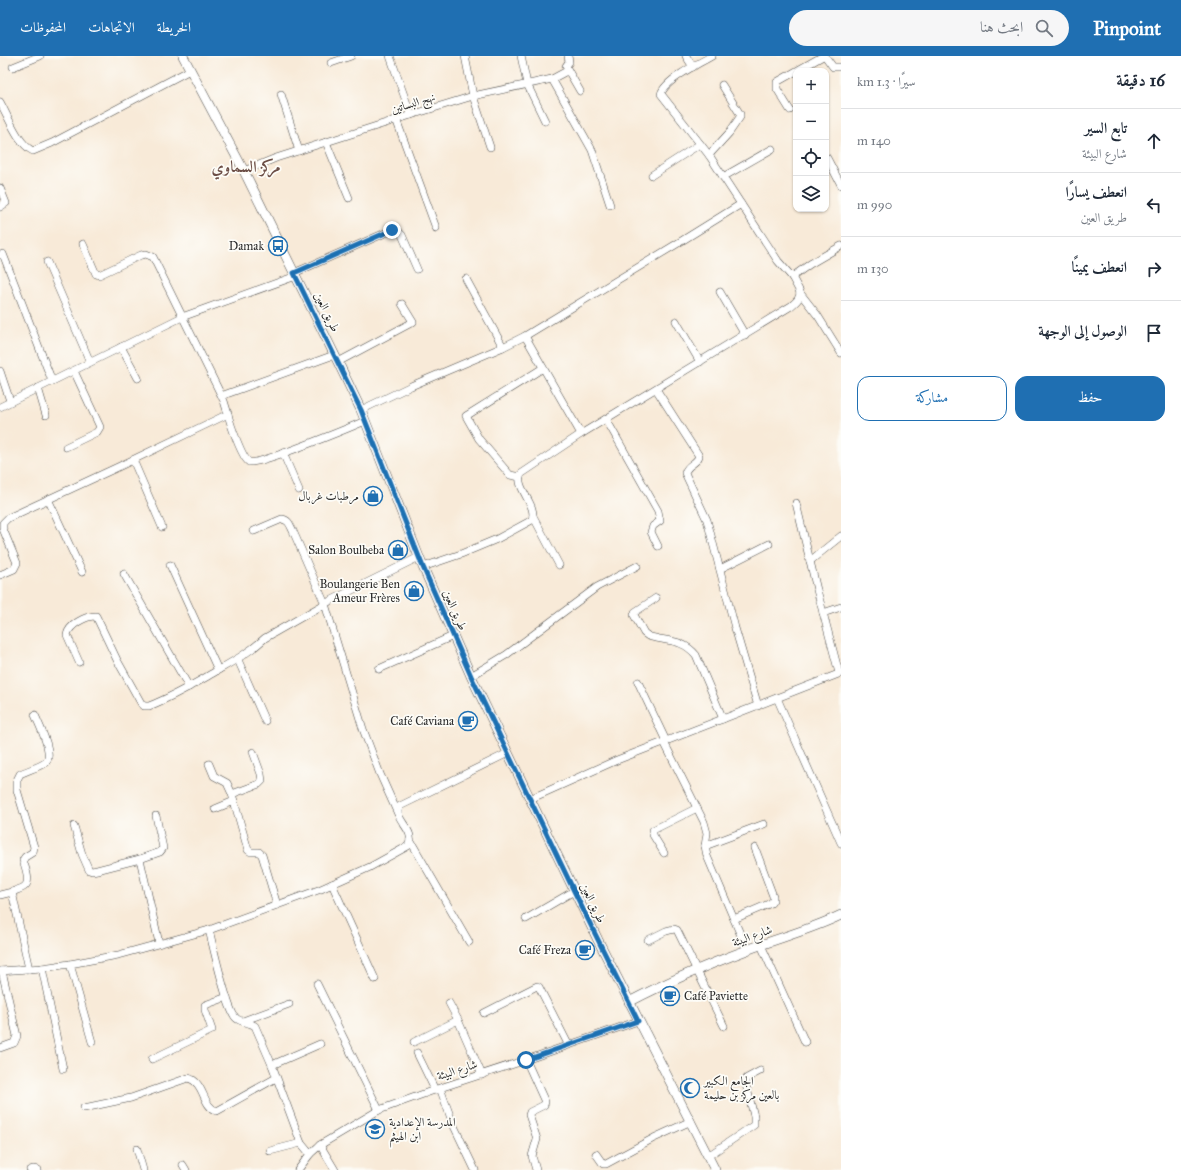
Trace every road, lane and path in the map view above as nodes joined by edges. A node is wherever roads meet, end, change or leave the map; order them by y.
1 (40, 56) edge
2 (183, 56) edge
3 (351, 56) edge
4 (390, 56) edge
5 (464, 56) edge
6 (521, 56) edge
7 (568, 56) edge
8 (686, 56) edge
9 (712, 56) edge
10 (824, 56) edge
11 (331, 63) dead end
12 (14, 67) dead end
13 (694, 67) junction
14 (841, 67) edge
15 (190, 70) junction
16 (570, 72) junction
17 (552, 79) junction
18 (527, 84) junction
19 (722, 85) dead end
20 (580, 91) dead end
21 (281, 94) dead end
22 (473, 96) junction
23 (1, 106) edge
24 (790, 110) dead end
25 (411, 115) junction
26 (396, 119) junction
27 (545, 121) dead end
28 (326, 142) junction
29 (700, 144) junction
30 (490, 147) dead end
31 (772, 149) dead end
32 (299, 151) junction
33 (709, 155) junction
34 (829, 162) edge
35 (244, 171) junction
36 (652, 175) dead end
37 (723, 177) junction
38 (841, 185) edge
39 (0, 188) edge
40 (349, 198) dead end
41 (741, 204) junction
42 (610, 205) dead end
43 (0, 207) edge
44 (436, 228) dead end
45 (83, 244) dead end
46 (841, 246) edge
47 (0, 255) edge
48 (47, 262) dead end
49 (417, 269) dead end
50 (295, 275) junction
51 (792, 277) junction
52 (466, 279) dead end
53 (720, 292) dead end
54 (800, 293) junction
55 (402, 304) dead end
56 (182, 317) junction
57 (676, 321) dead end
58 (745, 335) junction
59 (525, 336) junction
60 (121, 346) junction
61 (503, 347) junction
62 (841, 353) edge
63 (336, 359) junction
64 (90, 362) junction
65 (700, 362) junction
66 (543, 368) junction
67 (0, 371) edge
68 (74, 371) junction
69 (138, 378) dead end
70 (52, 381) junction
71 (38, 388) junction
72 (656, 388) junction
73 (221, 396) junction
74 (10, 401) junction
75 (0, 406) edge
76 (361, 410) junction
77 (228, 414) junction
78 (46, 415) dead end
79 (606, 419) junction
80 (365, 421) junction
81 (581, 434) junction
82 (66, 447) dead end
83 (283, 454) junction
84 (133, 460) junction
85 (520, 477) junction
86 (299, 490) dead end
87 (48, 499) junction
88 (796, 503) dead end
89 (533, 516) junction
90 (162, 527) dead end
91 (254, 531) dead end
92 (841, 536) edge
93 (769, 544) dead end
94 (658, 546) dead end
95 (419, 557) junction
96 (810, 561) junction
97 (559, 564) dead end
98 (170, 565) dead end
99 (637, 566) dead end
100 (423, 567) junction
101 (720, 569) junction
102 (82, 572) dead end
103 (124, 574) dead end
104 (0, 575) edge
105 (656, 598) dead end
106 (325, 604) junction
107 (841, 607) edge
108 (823, 613) junction
109 (453, 636) junction
110 (238, 660) junction
111 (79, 662) dead end
112 (379, 669) dead end
113 (218, 670) junction
114 (840, 673) edge
115 (471, 676) junction
116 (638, 682) dead end
117 (189, 687) junction
118 (777, 698) junction
119 (758, 706) junction
120 (35, 715) dead end
121 (723, 719) junction
122 (265, 721) dead end
123 (665, 741) junction
124 (253, 752) dead end
125 (508, 753) junction
126 (209, 764) dead end
127 (233, 798) junction
128 (530, 799) junction
129 (698, 808) junction
130 (215, 809) dead end
131 (398, 814) junction
132 (156, 816) dead end
133 (764, 824) dead end
134 (74, 826) dead end
135 (410, 840) junction
136 (841, 843) edge
137 (705, 846) junction
138 (755, 848) dead end
139 (664, 853) dead end
140 (140, 859) junction
141 (332, 884) junction
142 (574, 891) junction
143 (12, 892) junction
144 (0, 895) edge
145 (278, 905) junction
146 (841, 915) edge
147 (526, 918) dead end
148 (734, 919) junction
149 (209, 930) junction
150 (648, 940) dead end
151 (469, 942) dead end
152 (159, 943) junction
153 (761, 946) junction
154 (748, 950) junction
155 (70, 964) junction
156 (42, 968) junction
157 (29, 970) junction
158 (697, 970) junction
159 (1, 971) edge
160 (375, 979) dead end
161 (317, 984) dead end
162 (227, 997) junction
163 (629, 1002) junction
164 (288, 1004) dead end
165 (449, 1004) dead end
166 (484, 1014) dead end
167 (458, 1020) junction
168 (243, 1021) junction
169 (638, 1021) junction
170 (724, 1026) dead end
171 (92, 1042) dead end
172 (414, 1042) dead end
173 (805, 1042) dead end
174 (320, 1044) dead end
175 (568, 1044) junction
176 (0, 1048) edge
177 (417, 1053) dead end
178 (152, 1059) dead end
179 (526, 1060) junction
180 (272, 1065) junction
181 (63, 1069) dead end
182 (760, 1071) dead end
183 (482, 1075) junction
184 (276, 1078) junction
185 (437, 1089) junction
186 (84, 1108) dead end
187 (379, 1110) junction
188 (691, 1121) junction
189 (301, 1143) junction
190 (320, 1145) junction
191 (136, 1149) dead end
192 (270, 1151) dead end
193 (310, 1154) junction
194 (596, 1154) dead end
195 (708, 1156) junction
196 (30, 1170) edge
197 (38, 1170) edge
198 (143, 1170) edge
199 (298, 1170) edge
200 (335, 1170) edge
201 (475, 1170) edge
202 (536, 1170) edge
203 (715, 1170) edge

1 - 12 street
2 - 15 main road, طريق العين
3 - 11 street
4 - 25 street
5 - 22 street
6 - 18 street
7 - 16 street
8 - 13 street
9 - 13 street
10 - 14 street
10 - 24 street
13 - 29 street
15 - 23 street
15 - 35 main road, طريق العين
16 - 17 street, نهج البساتين
16 - 20 street
17 - 18 street, نهج البساتين
17 - 42 street
18 - 22 street, نهج البساتين
18 - 27 street
19 - 33 street
21 - 32 street
22 - 25 street, نهج البساتين
22 - 30 street
25 - 26 street, نهج البساتين
26 - 28 street, نهج البساتين
26 - 44 street
28 - 32 street, نهج البساتين
28 - 40 street
29 - 33 street
29 - 36 street
31 - 37 street
32 - 35 street, نهج البساتين
33 - 37 street
34 - 38 street
35 - 50 main road, طريق العين
37 - 41 street
39 - 43 street
41 - 51 street
41 - 59 street
45 - 56 street
46 - 51 street
47 - 70 street
48 - 64 street
49 - 50 street
50 - 56 street
50 - 63 main road, طريق العين
51 - 54 street
52 - 61 street
53 - 58 street
54 - 58 street
54 - 62 street
55 - 63 street
56 - 60 street
56 - 73 street
57 - 65 street
58 - 65 street
59 - 61 street
59 - 66 street
60 - 64 street
60 - 69 street
61 - 76 street
63 - 73 street
63 - 76 main road, طريق العين
64 - 68 street
65 - 72 street
66 - 81 street
66 - 85 street
67 - 74 street
68 - 70 street
68 - 82 street
70 - 71 street
71 - 74 street
71 - 78 street
72 - 79 street
72 - 101 street
73 - 77 street
74 - 75 street
76 - 80 main road, طريق العين
77 - 83 street
77 - 84 street
79 - 81 street
79 - 94 street
80 - 83 street
80 - 95 main road, طريق العين
81 - 85 street
83 - 86 street
84 - 87 street
84 - 90 street
85 - 89 street
87 - 102 street
87 - 104 street
88 - 96 street
89 - 97 street
89 - 100 street
91 - 106 street
92 - 96 street
93 - 101 street
95 - 100 main road, طريق العين
95 - 106 street
96 - 108 street
98 - 113 street
99 - 115 street
100 - 109 main road, طريق العين
101 - 119 street
103 - 117 street
105 - 121 street
106 - 110 street
106 - 131 street
107 - 108 street
108 - 114 street
109 - 112 street
109 - 115 main road, طريق العين
110 - 113 street
110 - 122 street
111 - 117 street
113 - 117 street
114 - 118 street
115 - 125 main road, طريق العين
116 - 123 street
118 - 119 street
118 - 136 street
119 - 121 street
120 - 143 street
121 - 123 street
123 - 128 street
123 - 129 street
124 - 127 street
125 - 128 main road, طريق العين
125 - 131 street
126 - 127 street
127 - 130 street
127 - 145 street
128 - 142 main road, طريق العين
129 - 137 street
129 - 139 street
131 - 135 street
132 - 140 street
133 - 137 street
134 - 140 street
135 - 141 street
135 - 151 street
137 - 148 street
138 - 148 street
140 - 152 street
141 - 145 street
141 - 160 street
142 - 147 street
142 - 163 main road, طريق العين
143 - 144 street
143 - 157 street
145 - 149 street
146 - 153 main road, شارع البيئة
148 - 154 street
149 - 152 street
149 - 162 street
150 - 158 street
152 - 155 street
153 - 154 main road, شارع البيئة
153 - 173 street
154 - 158 main road, شارع البيئة
155 - 156 street
155 - 171 street
156 - 157 street
156 - 181 street
157 - 159 street
158 - 163 main road, شارع البيئة
158 - 170 street
159 - 176 street
161 - 187 street
162 - 168 street
162 - 178 street
163 - 169 main road, طريق العين
164 - 168 street
165 - 167 street
166 - 175 street
167 - 172 street
167 - 183 street
168 - 180 street
169 - 175 street, شارع البيئة
169 - 188 main road, طريق العين
174 - 180 street
175 - 179 street, شارع البيئة
177 - 185 street
179 - 183 street, شارع البيئة
179 - 202 street
180 - 184 street
182 - 195 street
183 - 185 street, شارع البيئة
184 - 186 street
184 - 189 street
185 - 187 street, شارع البيئة
185 - 201 street
187 - 190 street, شارع البيئة
188 - 194 street
188 - 195 main road, طريق العين
189 - 192 street
189 - 193 street
190 - 193 street, شارع البيئة
190 - 200 street
191 - 198 street
193 - 199 street, شارع البيئة
195 - 203 main road, طريق العين
196 - 197 street

